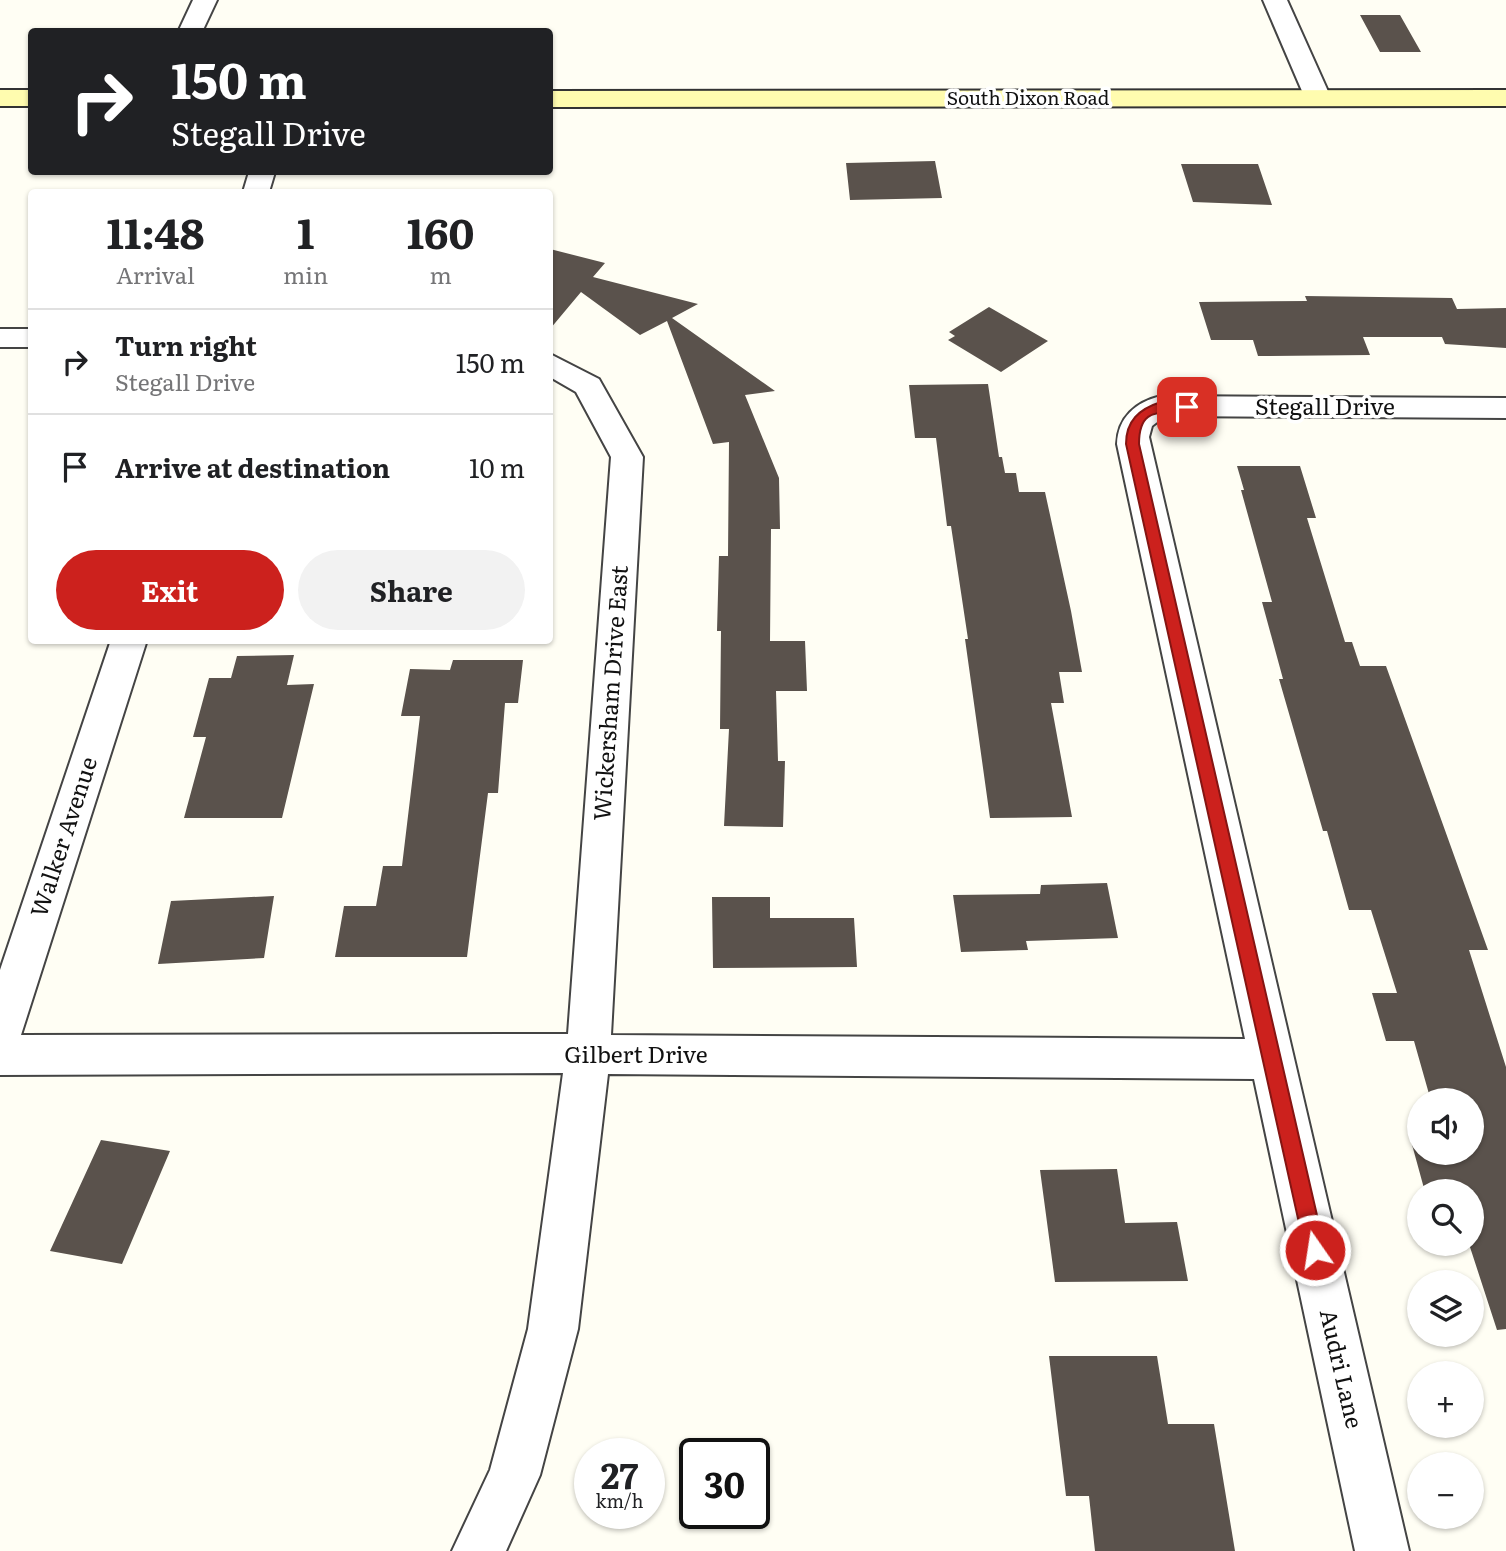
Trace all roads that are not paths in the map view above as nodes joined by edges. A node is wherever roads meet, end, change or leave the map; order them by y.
1 (205, 0) edge
2 (1275, 0) edge
3 (192, 28) edge
4 (0, 98) edge
5 (28, 98) edge
6 (1506, 98) edge
7 (553, 99) edge
8 (1318, 99) junction
9 (0, 338) edge
10 (28, 338) edge
11 (553, 366) edge
12 (1506, 408) edge
13 (1145, 413) joint
14 (127, 644) edge
15 (0, 1034) edge
16 (587, 1054) junction
17 (0, 1055) edge
18 (1272, 1059) junction
19 (479, 1551) edge
20 (1382, 1551) edge

1 - 3 street
2 - 8 street
4 - 5 main road
6 - 8 main road, South Dixon Road
7 - 8 main road, South Dixon Road
9 - 10 street
11 - 16 street, Wickersham Drive East
12 - 13 street, Stegall Drive
13 - 18 street, Audri Lane
14 - 15 street, Walker Avenue
16 - 17 street, Gilbert Drive
16 - 18 street, Gilbert Drive
16 - 19 street, Wickersham Drive East
18 - 20 street, Audri Lane

